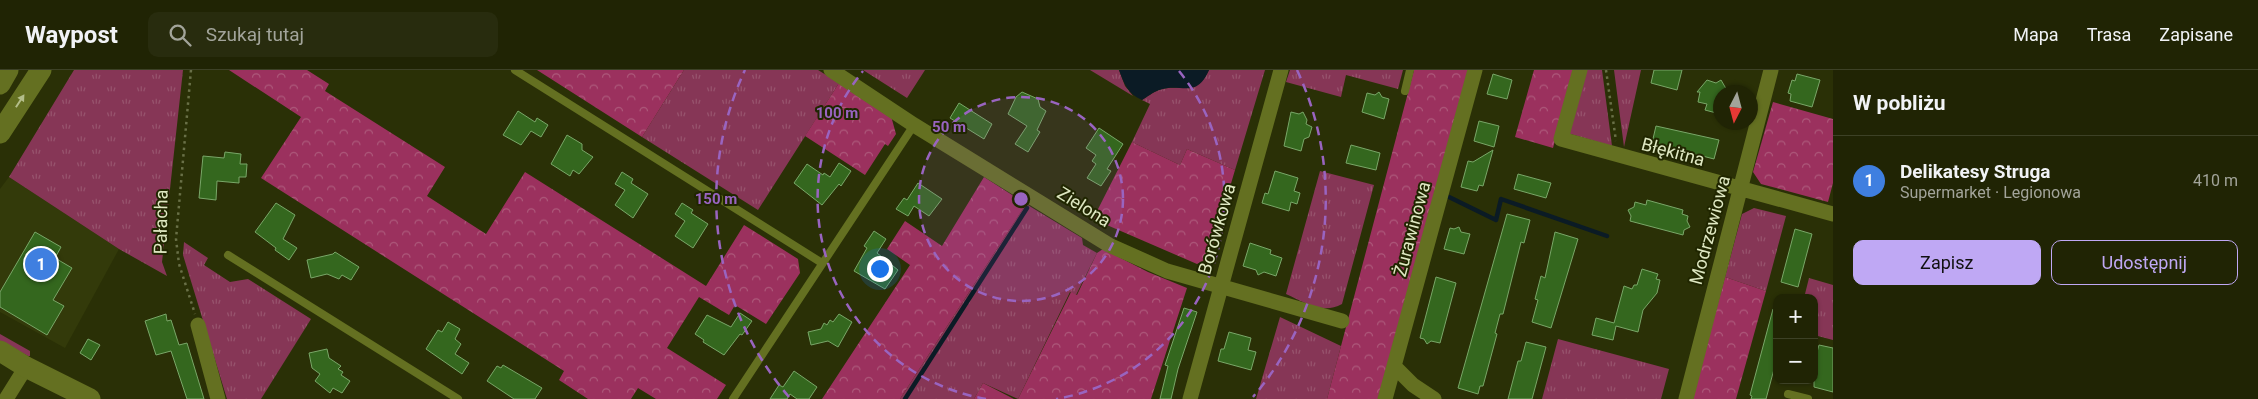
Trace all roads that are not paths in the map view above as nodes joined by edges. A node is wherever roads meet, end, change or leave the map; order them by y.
1 (8, 70) edge
2 (40, 70) edge
3 (515, 70) edge
4 (830, 70) edge
5 (1281, 70) edge
6 (1410, 70) edge
7 (1476, 70) edge
8 (1580, 70) edge
9 (1771, 70) edge
10 (0, 84) edge
11 (1405, 90) dead end
12 (914, 125) junction
13 (0, 133) edge
14 (1740, 190) junction
15 (1833, 214) edge
16 (228, 255) dead end
17 (822, 263) junction
18 (1220, 286) junction
19 (1342, 321) dead end
20 (198, 324) road end
21 (0, 351) edge
22 (1394, 366) junction
23 (26, 367) junction
24 (1788, 394) dead end
25 (6, 399) edge
26 (90, 399) edge
27 (218, 399) edge
28 (458, 399) edge
29 (733, 399) edge
30 (1190, 399) edge
31 (1385, 399) edge
32 (1434, 399) edge
33 (1686, 399) edge
34 (1808, 399) edge

1 - 10 main road
13 -> 2 main road
3 - 17 lane
4 - 12 street, Zielona
5 - 18 street, Borówkowa
6 - 11 lane
7 - 22 street, Żurawinowa
8 - 14 street, Błękitna
9 - 14 street, Modrzewiowa
12 - 17 lane
12 - 18 street, Zielona
14 - 15 street, Błękitna
14 - 33 street, Modrzewiowa
16 - 28 lane
17 - 29 lane
18 - 19 street, Zielona
18 - 30 street, Borówkowa
20 - 27 street
21 - 23 main road
22 - 31 street, Żurawinowa
22 - 32 street
23 - 25 street
23 - 26 main road
24 - 34 lane

